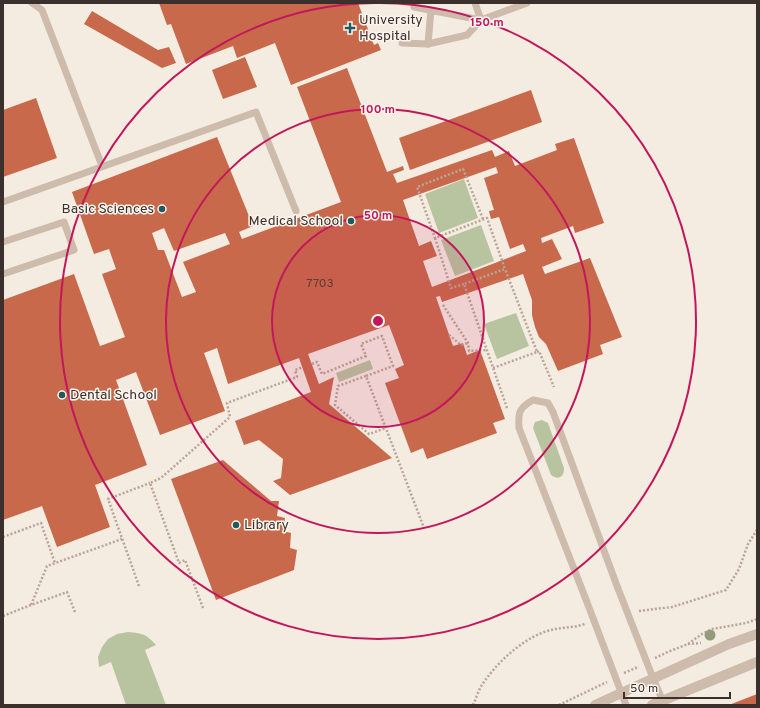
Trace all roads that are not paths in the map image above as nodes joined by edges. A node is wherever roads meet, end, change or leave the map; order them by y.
1 (32, 3) edge
2 (475, 3) edge
3 (527, 3) edge
4 (414, 7) dead end
5 (431, 10) junction
6 (481, 20) junction
7 (402, 43) dead end
8 (428, 44) junction
9 (102, 166) junction
10 (3, 202) edge
11 (296, 210) dead end
12 (3, 242) edge
13 (3, 274) edge
14 (757, 634) edge
15 (757, 662) edge
16 (653, 678) junction
17 (621, 693) junction
18 (664, 703) edge
19 (595, 705) edge
20 (626, 705) edge
21 (652, 705) edge

1 - 9 lane
2 - 6 lane
3 - 6 lane
4 - 5 lane
5 - 6 lane
5 - 8 lane
6 - 8 lane
7 - 8 lane
9 - 10 lane
9 - 11 lane
12 - 13 lane
14 - 16 street
15 - 18 street
16 - 17 street
16 - 17 lane
16 - 18 lane
17 - 19 street
17 - 20 lane
18 - 21 street

